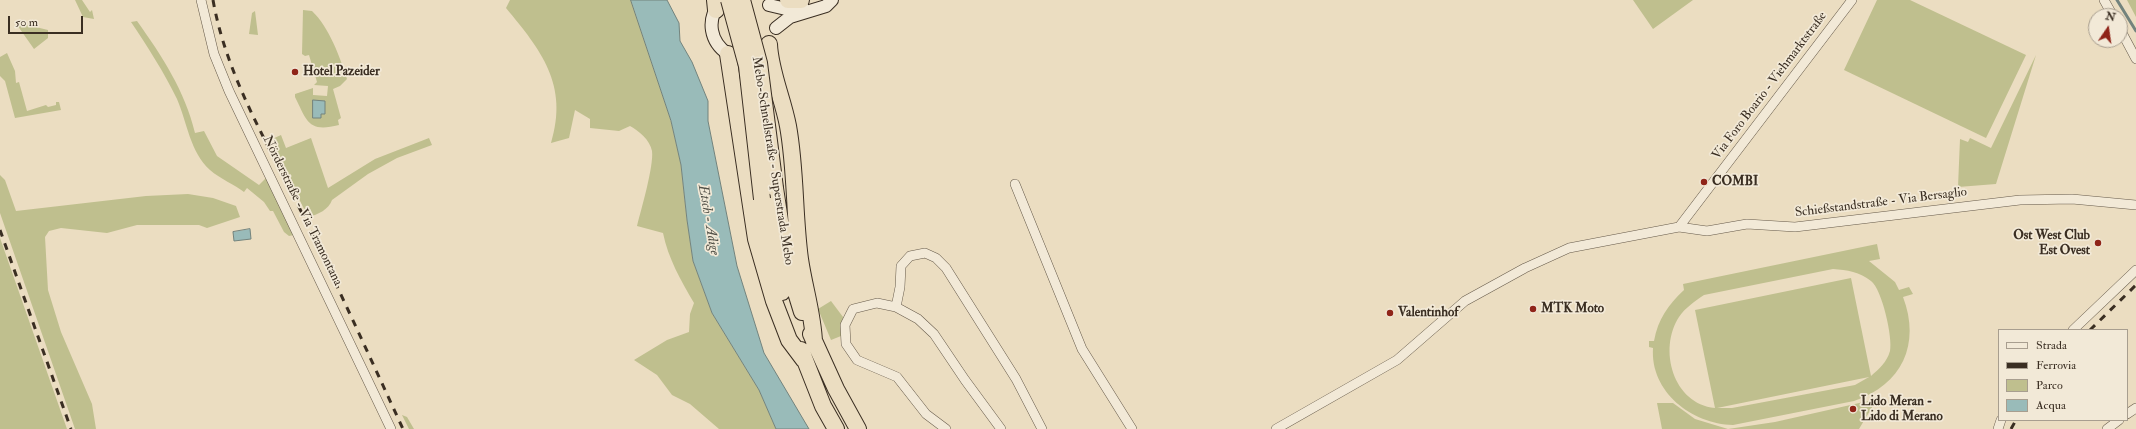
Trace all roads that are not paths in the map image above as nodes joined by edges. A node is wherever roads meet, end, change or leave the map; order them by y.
1 (201, 0) edge
2 (728, 0) edge
3 (742, 0) edge
4 (788, 0) edge
5 (801, 0) edge
6 (825, 0) edge
7 (832, 0) edge
8 (1852, 0) edge
9 (766, 2) edge
10 (718, 3) edge
11 (776, 28) junction
12 (769, 44) joint
13 (2128, 44) edge
14 (728, 54) joint
15 (2136, 59) edge
16 (1015, 184) dead end
17 (2136, 205) edge
18 (1678, 227) junction
19 (2136, 270) edge
20 (896, 307) junction
21 (2074, 329) edge
22 (814, 342) junction
23 (804, 360) junction
24 (2118, 421) edge
25 (391, 429) edge
26 (836, 429) edge
27 (858, 429) edge
28 (946, 429) edge
29 (1001, 429) edge
30 (1042, 429) edge
31 (1132, 429) edge
32 (1276, 429) edge
33 (2107, 429) edge

1 - 25 street, Nörderstraße - Via Tramontana
2 - 23 highway, Mebo-Schnellstraße - Superstrada Mebo, bridge
3 - 22 highway, Mebo-Schnellstraße - Superstrada Mebo, bridge
4 - 5 highway
6 - 9 main road
7 - 11 main road
8 - 18 street, Via Foro Boario - Viehmarktstraße
9 - 11 main road
10 - 14 main road
11 - 12 main road
12 - 22 highway
13 - 15 street
14 - 23 highway
16 - 31 street
17 - 18 street, Schießstandstraße - Via Bersaglio
18 - 32 street, Schießstandstraße - Via Bersaglio
19 - 21 street
20 - 28 street
20 - 29 street
20 - 30 street
22 - 27 highway, Mebo-Schnellstraße - Superstrada Mebo
23 - 26 highway
24 - 33 street

